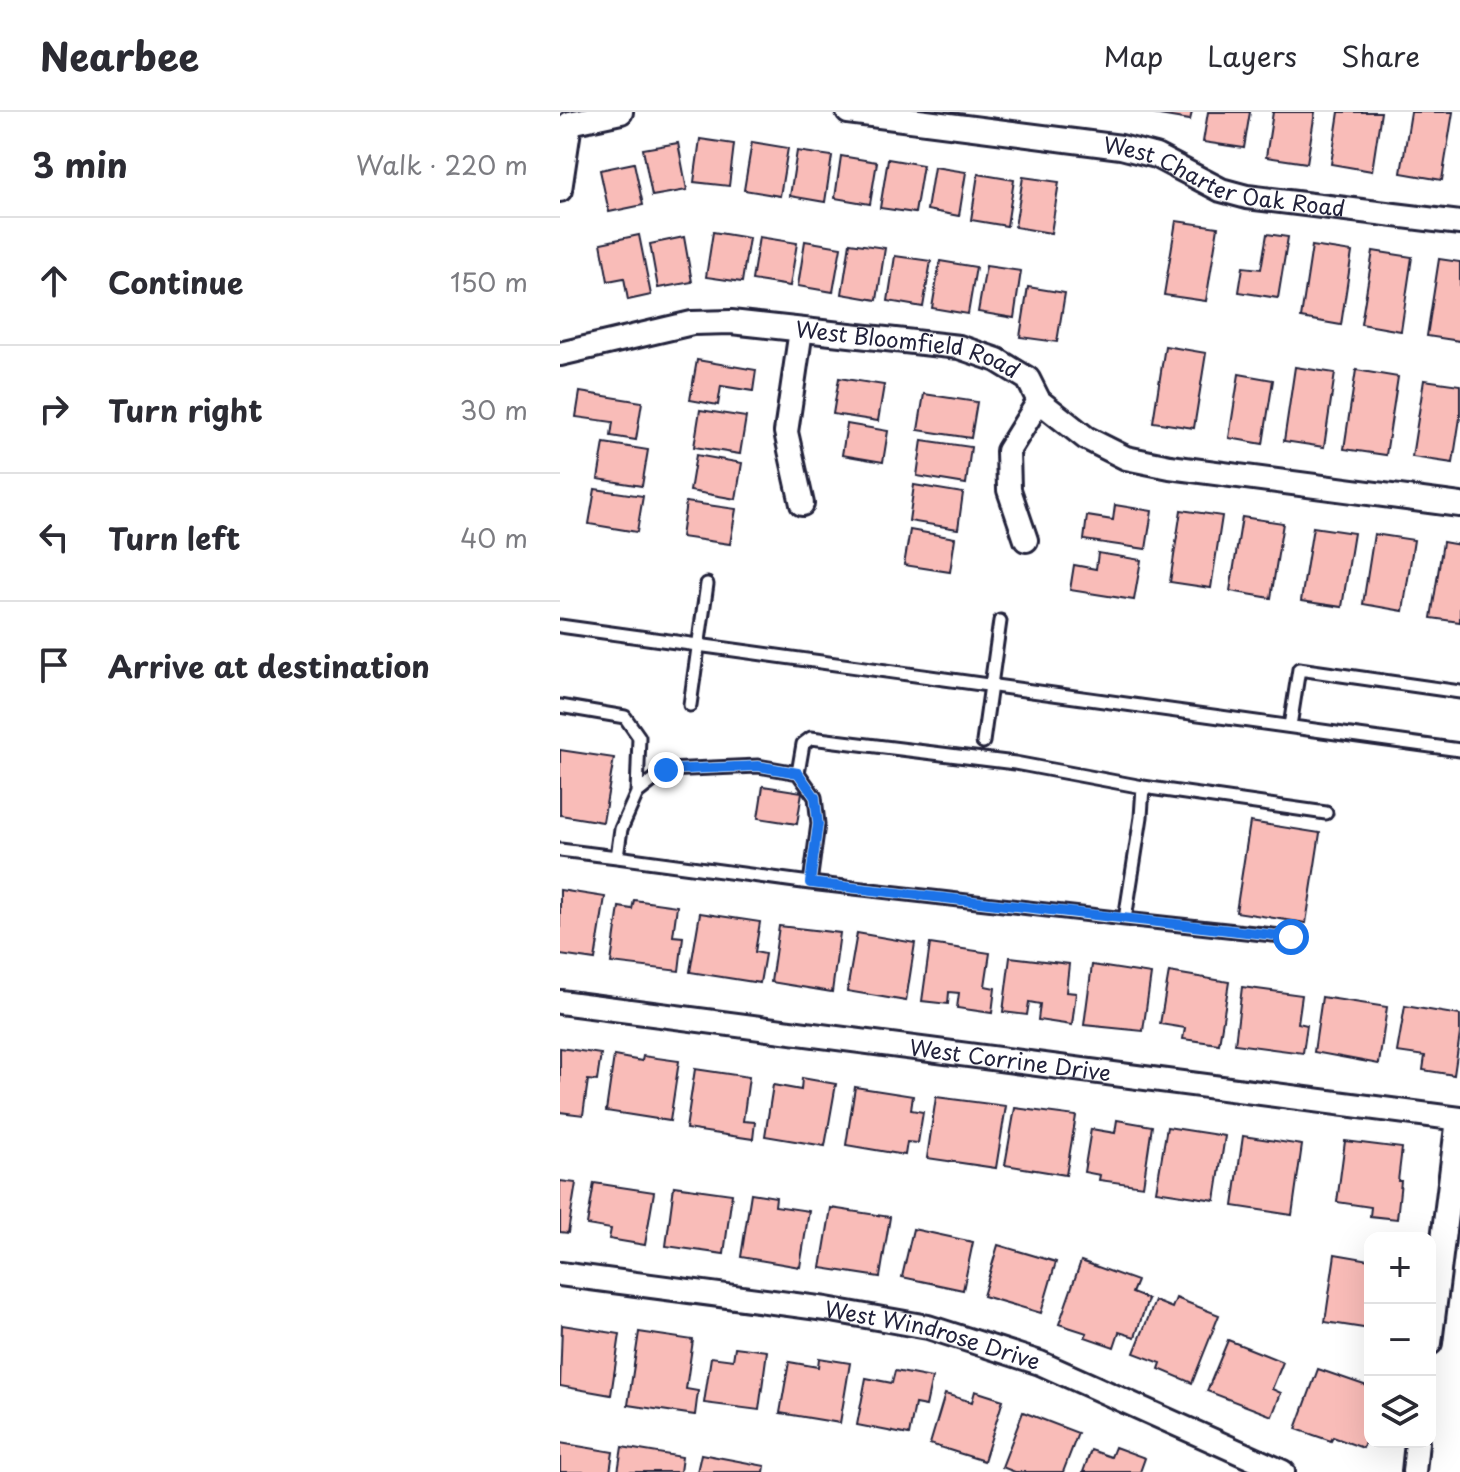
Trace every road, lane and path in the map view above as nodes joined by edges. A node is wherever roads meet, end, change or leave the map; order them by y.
1 (621, 112) edge
2 (848, 112) edge
3 (560, 190) edge
4 (1460, 223) edge
5 (801, 330) junction
6 (560, 354) edge
7 (1039, 401) junction
8 (802, 504) dead end
9 (1460, 505) edge
10 (1026, 540) dead end
11 (707, 584) dead end
12 (1000, 621) dead end
13 (560, 626) edge
14 (698, 645) junction
15 (991, 686) junction
16 (1460, 692) edge
17 (690, 705) dead end
18 (560, 706) edge
19 (1290, 726) junction
20 (983, 742) dead end
21 (1460, 750) edge
22 (798, 773) junction
23 (1143, 787) junction
24 (637, 793) junction
25 (1326, 813) dead end
26 (560, 850) edge
27 (617, 857) junction
28 (810, 883) junction
29 (1125, 919) junction
30 (1291, 937) dead end
31 (560, 1002) edge
32 (1459, 1119) edge
33 (560, 1274) edge
34 (1435, 1304) edge
35 (1416, 1448) edge
36 (1283, 1472) edge
37 (1414, 1472) edge

1 - 3 street
2 - 4 street, West Charter Oak Road
5 - 6 street, West Bloomfield Road
5 - 7 street, West Bloomfield Road
5 - 8 street
7 - 9 street, West Bloomfield Road
7 - 10 street
11 - 14 lane
12 - 15 lane
13 - 14 lane
14 - 15 lane
14 - 17 lane
15 - 19 lane
15 - 20 lane
16 - 19 lane
18 - 24 lane
19 - 21 lane
22 - 23 lane
22 - 24 lane
22 - 28 lane
23 - 25 lane
23 - 29 lane
24 - 27 lane
26 - 27 lane
27 - 28 lane
28 - 29 lane
29 - 30 lane
31 - 32 street, West Corrine Drive
32 - 34 street
33 - 36 street, West Windrose Drive
35 - 37 street

